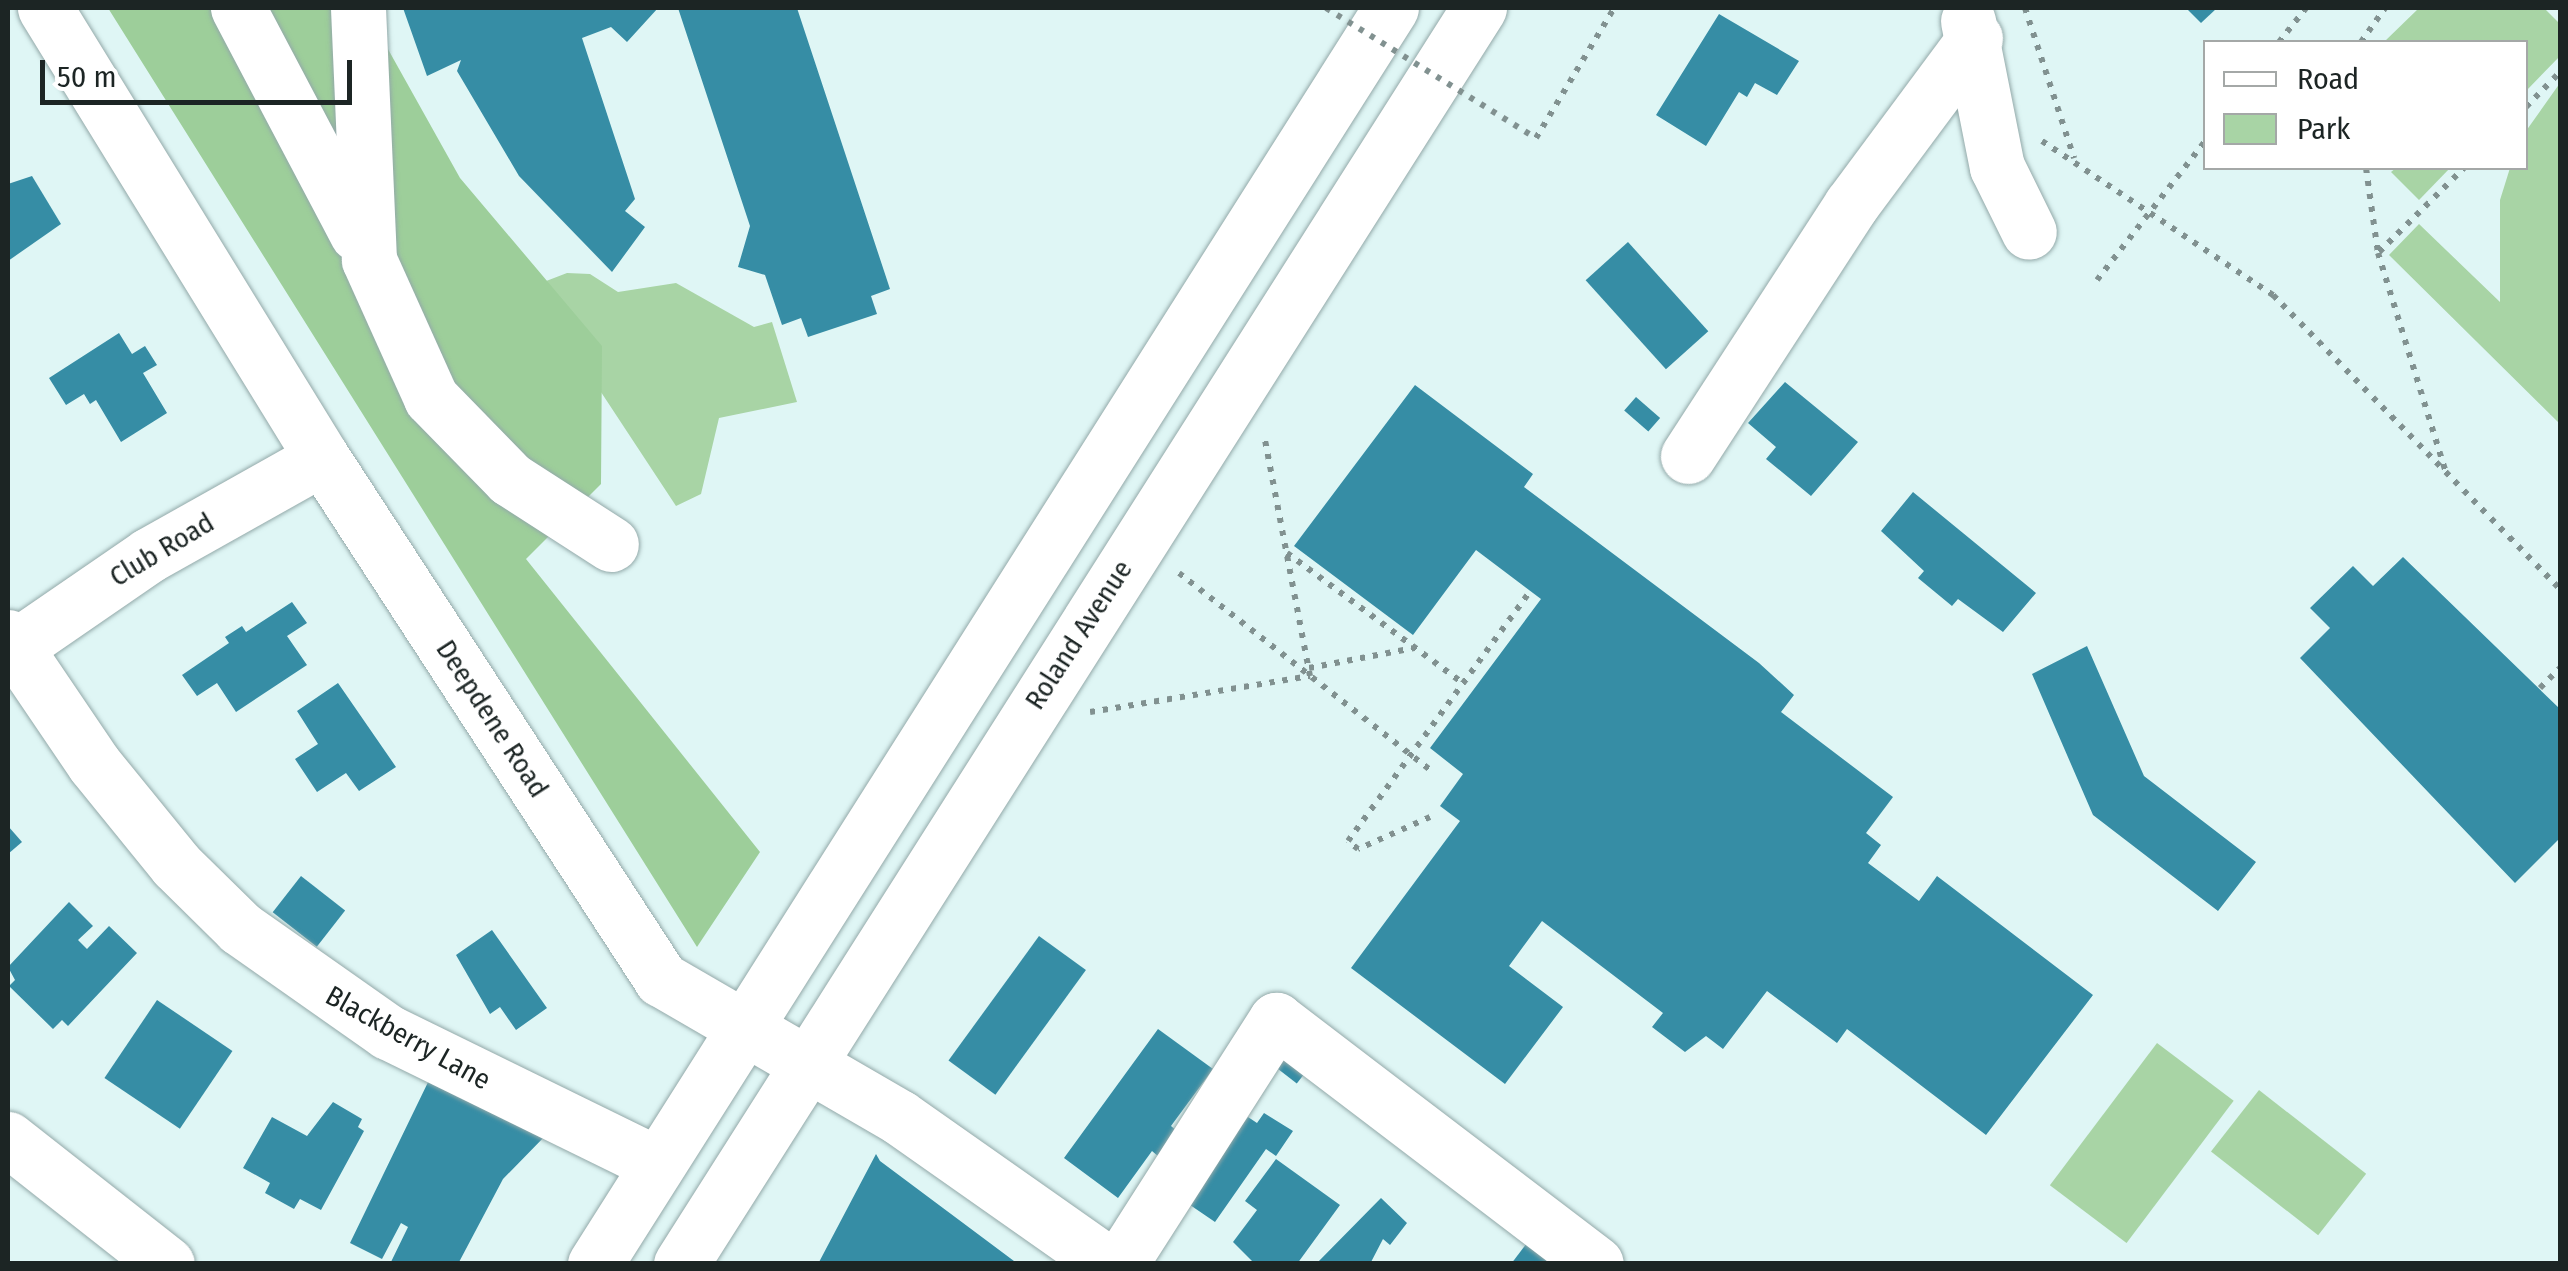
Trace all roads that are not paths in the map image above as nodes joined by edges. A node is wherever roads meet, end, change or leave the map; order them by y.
1 (45, 8) edge
2 (238, 8) edge
3 (358, 8) edge
4 (1391, 8) edge
5 (1479, 8) edge
6 (1969, 23) edge
7 (2029, 232) dead end
8 (369, 260) junction
9 (1688, 456) dead end
10 (322, 458) junction
11 (611, 544) dead end
12 (10, 646) edge
13 (740, 1025) junction
14 (804, 1062) junction
15 (8, 1139) edge
16 (653, 1162) junction
17 (167, 1264) edge
18 (594, 1264) edge
19 (681, 1264) edge
20 (1108, 1264) edge
21 (1120, 1264) edge
22 (1596, 1264) edge

1 - 10 main road, Deepdene Road
2 - 8 main road
3 - 8 main road
4 - 13 main road
5 - 14 main road, Roland Avenue
6 - 7 main road
6 - 9 main road
8 - 11 main road
10 - 12 main road, Club Road
10 - 13 main road, Deepdene Road
12 - 16 main road, Blackberry Lane
13 - 14 main road, Deepdene Road
13 - 16 main road
14 - 19 main road, Roland Avenue
14 - 20 main road, Deepdene Road
15 - 17 main road
16 - 18 main road
21 - 22 main road

